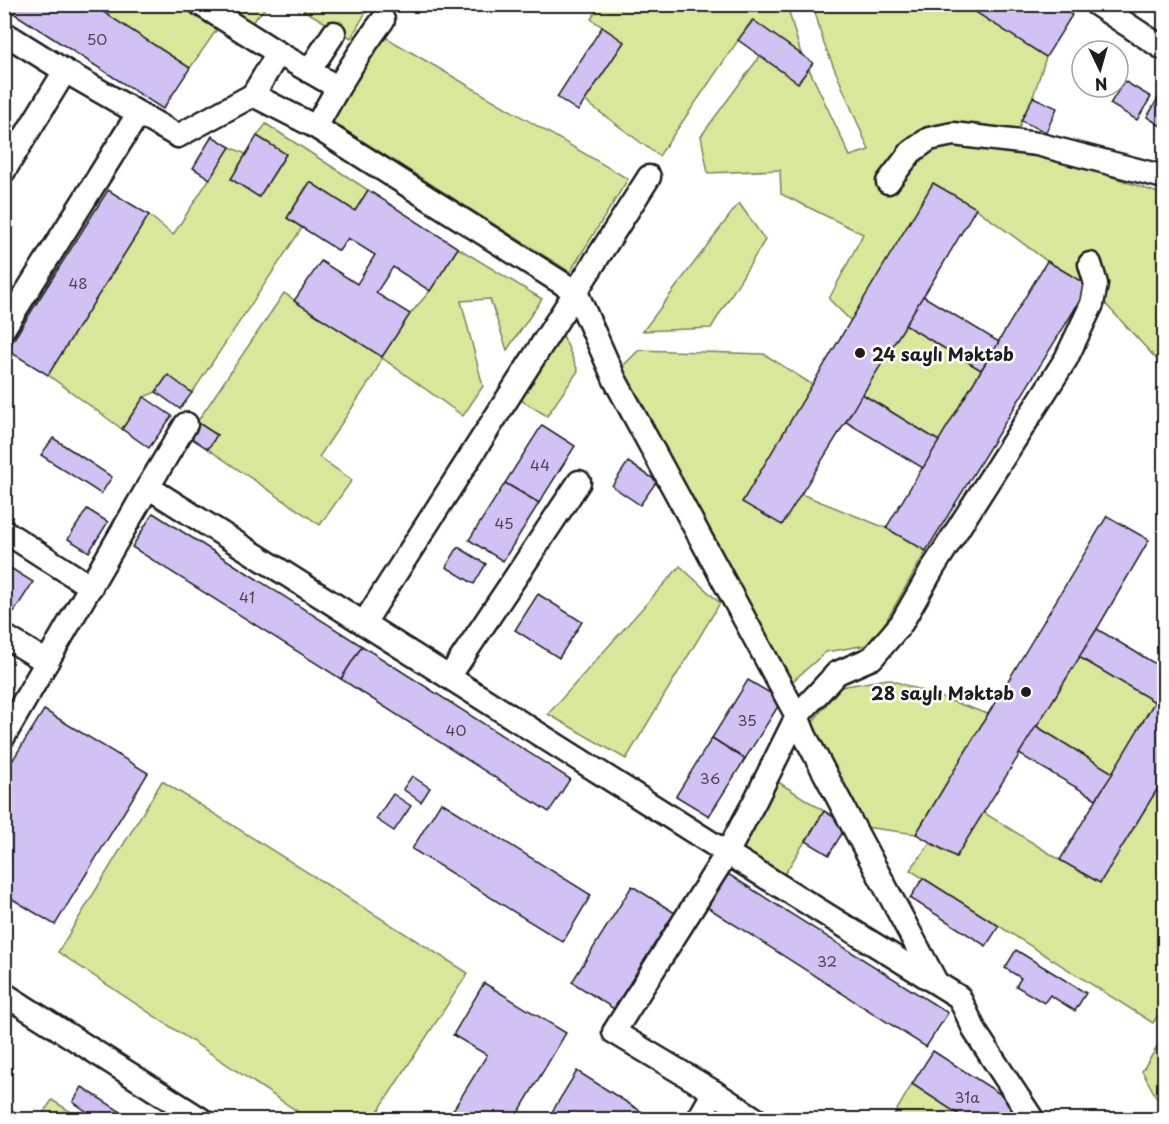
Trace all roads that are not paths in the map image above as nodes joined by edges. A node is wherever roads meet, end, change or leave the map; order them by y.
1 (200, 4) edge
2 (1096, 4) edge
3 (383, 20) dead end
4 (4, 33) edge
5 (334, 33) dead end
6 (1164, 42) edge
7 (278, 53) junction
8 (65, 71) junction
9 (309, 71) junction
10 (337, 87) junction
11 (253, 95) junction
12 (138, 114) junction
13 (315, 127) junction
14 (4, 171) edge
15 (649, 177) dead end
16 (1164, 177) edge
17 (888, 182) dead end
18 (1090, 264) dead end
19 (576, 292) junction
20 (4, 328) edge
21 (186, 424) dead end
22 (579, 482) dead end
23 (148, 487) junction
24 (4, 531) edge
25 (91, 587) junction
26 (364, 623) junction
27 (4, 636) edge
28 (47, 662) junction
29 (449, 677) junction
30 (797, 716) junction
31 (4, 736) edge
32 (727, 853) junction
33 (937, 984) junction
34 (4, 994) edge
35 (714, 1092) junction
36 (202, 1119) edge
37 (698, 1119) edge
38 (757, 1119) edge
39 (1033, 1119) edge

1 - 7 street
2 - 6 street
3 - 10 street
4 - 8 street
5 - 9 street
7 - 9 street
7 - 11 street
8 - 12 street
8 - 14 street
9 - 10 street
10 - 13 street
11 - 12 street
11 - 13 street
12 - 20 street
13 - 19 street
15 - 19 street
16 - 17 street
18 - 30 street
19 - 26 street
19 - 30 street
21 - 23 street
22 - 29 street
23 - 25 street
23 - 26 street
24 - 25 street
25 - 28 street
26 - 29 street
27 - 28 street
28 - 31 street
29 - 32 street
30 - 32 street
30 - 33 street
32 - 33 street
32 - 35 street
33 - 39 street
34 - 36 street
35 - 37 street
35 - 38 street

